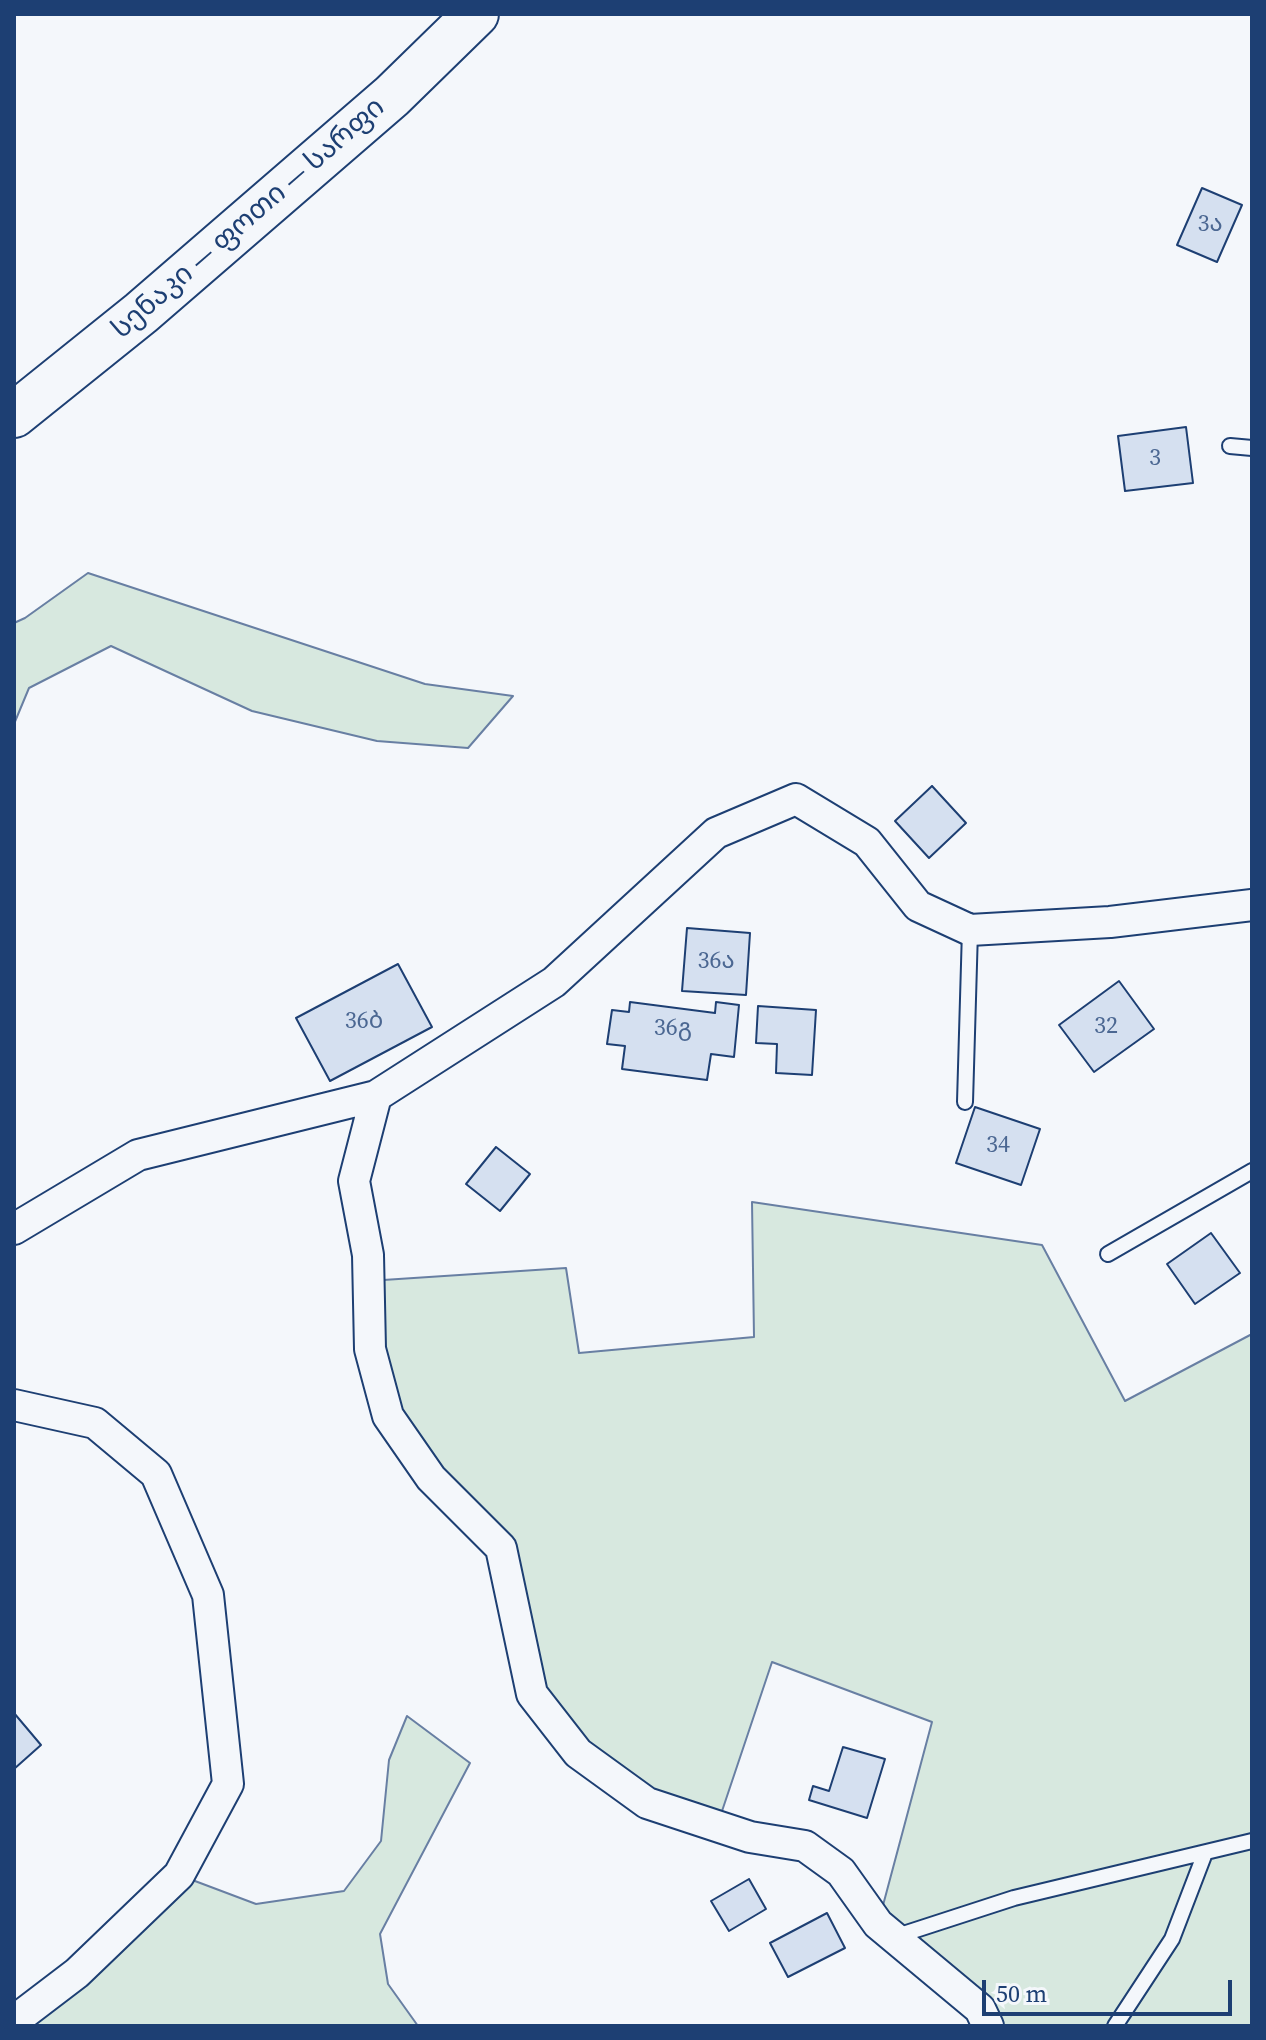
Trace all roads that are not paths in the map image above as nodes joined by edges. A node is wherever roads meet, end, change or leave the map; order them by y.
1 (476, 14) edge
2 (14, 415) edge
3 (1230, 446) dead end
4 (1252, 448) edge
5 (1252, 905) edge
6 (970, 930) junction
7 (376, 1096) junction
8 (965, 1102) dead end
9 (1252, 1171) edge
10 (14, 1229) edge
11 (1108, 1254) dead end
12 (14, 1405) edge
13 (1252, 1841) edge
14 (1205, 1853) junction
15 (893, 1937) junction
16 (14, 2021) edge
17 (988, 2026) edge
18 (1115, 2026) edge

1 - 2 highway, სენაკი — ფოთი — სარფი
3 - 4 lane
5 - 6 street
6 - 7 street
6 - 8 lane
7 - 10 street
7 - 15 street
9 - 11 lane
12 - 16 street
13 - 14 lane
14 - 15 lane
14 - 18 lane
15 - 17 street

